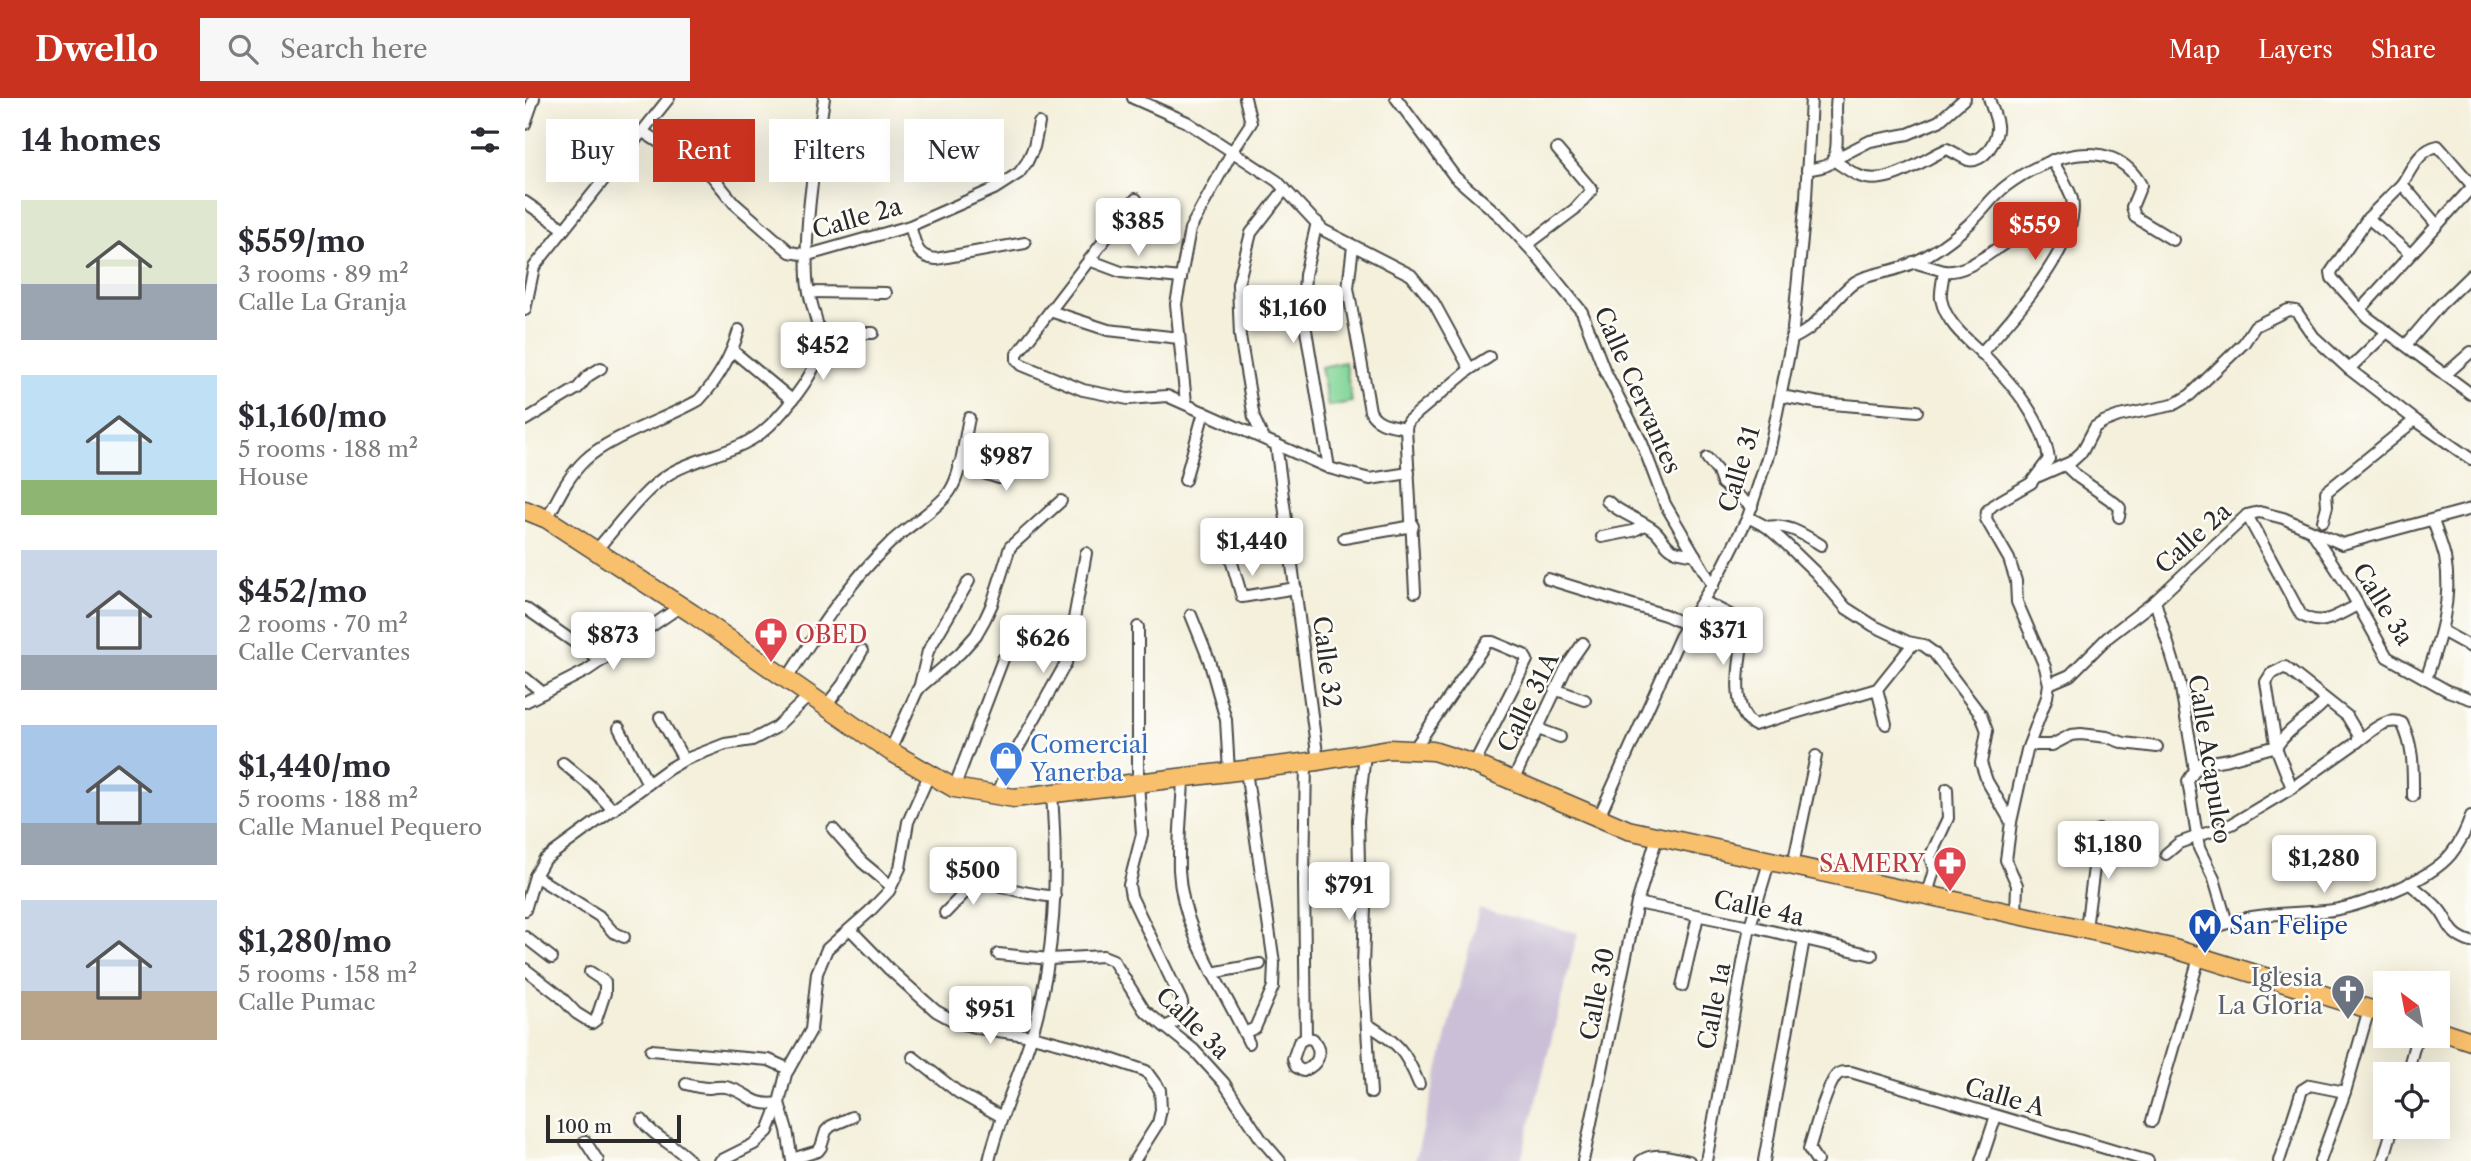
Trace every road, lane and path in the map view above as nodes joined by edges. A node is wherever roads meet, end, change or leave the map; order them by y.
1 (534, 98) edge
2 (669, 98) edge
3 (824, 98) edge
4 (1245, 98) edge
5 (1396, 98) edge
6 (1811, 98) edge
7 (1837, 98) edge
8 (1965, 98) edge
9 (1989, 98) edge
10 (1135, 99) edge
11 (1039, 123) dead end
12 (525, 124) edge
13 (643, 132) junction
14 (1557, 149) dead end
15 (1232, 152) junction
16 (1833, 160) junction
17 (2052, 160) junction
18 (1807, 170) junction
19 (2402, 184) junction
20 (2471, 186) edge
21 (1285, 189) junction
22 (1136, 199) dead end
23 (525, 202) edge
24 (2368, 218) junction
25 (1317, 222) junction
26 (2437, 225) junction
27 (910, 226) junction
28 (564, 229) junction
29 (2173, 240) dead end
30 (2007, 242) dead end
31 (1025, 243) dead end
32 (1527, 245) junction
33 (1353, 246) junction
34 (2410, 254) junction
35 (808, 255) junction
36 (1089, 260) junction
37 (1913, 262) junction
38 (1944, 271) junction
39 (2471, 275) edge
40 (1181, 278) junction
41 (809, 292) junction
42 (886, 293) dead end
43 (2361, 309) junction
44 (525, 310) edge
45 (1050, 311) junction
46 (739, 330) dead end
47 (2387, 332) junction
48 (820, 333) junction
49 (873, 333) dead end
50 (1179, 338) junction
51 (1792, 339) junction
52 (2406, 345) junction
53 (789, 349) dead end
54 (733, 351) junction
55 (2471, 352) edge
56 (1981, 353) junction
57 (818, 357) junction
58 (1489, 357) dead end
59 (601, 368) dead end
60 (1470, 369) junction
61 (2349, 369) junction
62 (2445, 375) junction
63 (2471, 394) edge
64 (1781, 396) junction
65 (792, 400) junction
66 (1186, 403) junction
67 (1917, 411) dead end
68 (1204, 412) junction
69 (969, 418) dead end
70 (525, 420) edge
71 (2415, 420) junction
72 (1406, 428) junction
73 (1263, 438) junction
74 (1276, 444) junction
75 (1030, 446) dead end
76 (1707, 458) dead end
77 (2471, 459) edge
78 (959, 466) junction
79 (2065, 466) junction
80 (1329, 468) junction
81 (1409, 473) junction
82 (2036, 477) junction
83 (1185, 480) dead end
84 (1061, 501) dead end
85 (1607, 501) dead end
86 (2471, 509) edge
87 (525, 510) edge
88 (1750, 512) junction
89 (2246, 515) junction
90 (2119, 517) dead end
91 (547, 519) junction
92 (2323, 521) dead end
93 (2433, 521) junction
94 (1645, 525) junction
95 (1413, 526) junction
96 (1767, 527) junction
97 (2313, 532) junction
98 (1602, 537) dead end
99 (1344, 538) dead end
100 (1225, 539) dead end
101 (1821, 545) dead end
102 (596, 550) junction
103 (1086, 553) dead end
104 (1695, 555) junction
105 (1548, 579) dead end
106 (969, 581) dead end
107 (1713, 586) junction
108 (1296, 588) junction
109 (1415, 592) dead end
110 (1703, 601) junction
111 (2155, 601) junction
112 (2358, 604) junction
113 (681, 606) junction
114 (525, 608) edge
115 (1191, 615) dead end
116 (1687, 625) junction
117 (1138, 627) dead end
118 (2442, 631) junction
119 (1583, 643) dead end
120 (1913, 644) junction
121 (2471, 647) edge
122 (862, 651) dead end
123 (1003, 659) dead end
124 (601, 662) junction
125 (525, 678) edge
126 (2426, 679) junction
127 (786, 680) junction
128 (2049, 684) junction
129 (918, 689) junction
130 (1877, 689) junction
131 (1557, 690) junction
132 (543, 693) junction
133 (809, 696) junction
134 (2471, 699) edge
135 (1585, 700) dead end
136 (2326, 700) junction
137 (525, 702) edge
138 (825, 707) junction
139 (660, 717) dead end
140 (1886, 724) dead end
141 (619, 728) dead end
142 (1538, 729) junction
143 (1560, 737) dead end
144 (2357, 742) junction
145 (2029, 745) junction
146 (2277, 746) junction
147 (2157, 747) dead end
148 (1414, 749) junction
149 (890, 751) junction
150 (1365, 753) junction
151 (1817, 756) dead end
152 (684, 760) junction
153 (1312, 762) junction
154 (563, 763) dead end
155 (1473, 764) junction
156 (2194, 765) junction
157 (1237, 771) junction
158 (929, 775) junction
159 (1183, 779) junction
160 (1513, 781) junction
161 (648, 783) junction
162 (1138, 784) junction
163 (954, 788) junction
164 (2292, 788) junction
165 (1947, 789) dead end
166 (1052, 794) junction
167 (997, 795) junction
168 (2413, 796) dead end
169 (613, 810) junction
170 (2471, 816) edge
171 (1598, 819) junction
172 (2011, 821) junction
173 (833, 829) dead end
174 (2099, 831) dead end
175 (2197, 836) junction
176 (1657, 837) junction
177 (2166, 854) dead end
178 (1770, 859) junction
179 (1793, 864) junction
180 (961, 867) dead end
181 (535, 876) junction
182 (978, 879) junction
183 (2409, 883) junction
184 (891, 886) junction
185 (1927, 894) junction
186 (1055, 897) junction
187 (1637, 903) junction
188 (525, 910) edge
189 (945, 913) dead end
190 (2016, 913) junction
191 (1698, 916) junction
192 (2227, 923) junction
193 (1750, 926) junction
194 (2086, 928) junction
195 (851, 930) junction
196 (525, 937) edge
197 (624, 937) dead end
198 (1804, 939) junction
199 (2471, 942) edge
200 (998, 954) dead end
201 (1872, 955) dead end
202 (552, 958) dead end
203 (2199, 958) junction
204 (1050, 959) junction
205 (1260, 964) dead end
206 (525, 969) edge
207 (590, 972) dead end
208 (1212, 973) junction
209 (1682, 986) dead end
210 (2373, 1011) edge
211 (2373, 1022) edge
212 (1367, 1024) junction
213 (1165, 1027) junction
214 (2450, 1034) edge
215 (1032, 1036) junction
216 (1306, 1038) dead end
217 (2471, 1041) edge
218 (651, 1049) dead end
219 (913, 1057) dead end
220 (789, 1069) junction
221 (686, 1084) dead end
222 (1419, 1084) dead end
223 (2345, 1092) junction
224 (1371, 1093) dead end
225 (779, 1103) junction
226 (852, 1116) dead end
227 (1996, 1116) junction
228 (1002, 1117) junction
229 (642, 1120) dead end
230 (2152, 1121) dead end
231 (2389, 1139) edge
232 (585, 1142) dead end
233 (792, 1160) edge
234 (598, 1161) edge
235 (690, 1161) edge
236 (720, 1161) edge
237 (989, 1161) edge
238 (1134, 1161) edge
239 (1280, 1161) edge
240 (1583, 1161) edge
241 (1641, 1161) edge
242 (1689, 1161) edge
243 (1706, 1161) edge
244 (1764, 1161) edge
245 (1817, 1161) edge
246 (1981, 1161) edge
247 (2148, 1161) edge
248 (2279, 1161) edge
249 (2320, 1161) edge
250 (2383, 1161) edge

1 - 12 street
2 - 13 street
3 - 35 street
4 - 15 street
5 - 32 street, Calle Cervantes
6 - 18 street, Calle 31
7 - 16 street
8 - 16 street
9 - 16 street
10 - 15 street
11 - 27 street, Calle 2a
13 - 28 street
13 - 35 street, Calle 2a
14 - 32 street
15 - 21 street
15 - 40 street
16 - 18 street
17 - 29 street
17 - 37 street
17 - 56 street
18 - 51 street, Calle 31
19 - 20 street
19 - 24 street
19 - 26 street
20 - 26 street
21 - 25 street
21 - 73 street
22 - 36 street
23 - 28 street
24 - 34 street
24 - 43 street
25 - 33 street
25 - 80 street
26 - 34 street
27 - 31 street
27 - 35 street, Calle 2a
28 - 44 street
30 - 38 street
32 - 104 street, Calle Cervantes
33 - 60 street
33 - 72 street
34 - 43 street
35 - 41 street
36 - 40 street
36 - 45 street
37 - 38 street
37 - 51 street
38 - 56 street
39 - 52 street
40 - 50 street
41 - 42 street
41 - 48 street
43 - 47 street
45 - 50 street
45 - 66 street
46 - 54 street
47 - 52 street
47 - 61 street
48 - 49 street
48 - 57 street
50 - 66 street
51 - 64 street, Calle 31
52 - 62 street
53 - 57 street
54 - 65 street
54 - 91 street
55 - 62 street
56 - 82 street
57 - 65 street
58 - 60 street
59 - 70 street
60 - 72 street
61 - 71 street
61 - 79 street
62 - 63 street
64 - 67 street
64 - 88 street, Calle 31
65 - 102 street
66 - 68 street
68 - 73 street
68 - 83 street
69 - 78 street
71 - 77 street
71 - 92 street
72 - 81 street
73 - 74 street
74 - 80 street
74 - 108 street, Calle 32
75 - 78 street
76 - 88 street
78 - 127 street
79 - 82 street
79 - 90 street
80 - 81 street
81 - 95 street
82 - 128 street
84 - 129 street
85 - 94 street
86 - 93 street, Calle 2a
87 - 91 main road
88 - 96 street
88 - 107 street, Calle 31
89 - 97 street, Calle 2a
89 - 111 street, Calle 2a
89 - 112 street
91 - 102 main road
93 - 97 street, Calle 2a
93 - 118 street
94 - 98 street
94 - 104 street
95 - 99 street
95 - 109 street
96 - 101 street
96 - 120 street
97 - 112 street, Calle 3a
100 - 108 street
102 - 113 main road
103 - 167 street
104 - 107 street, Calle Cervantes
105 - 116 street
106 - 129 street
107 - 110 street, Calle 31
108 - 153 street, Calle 32
110 - 116 street, Calle 31
110 - 130 street
111 - 128 street, Calle 2a
111 - 156 street, Calle Acapulco
112 - 126 street, Calle 3a
113 - 124 street
113 - 127 main road
114 - 124 street
115 - 157 street
116 - 171 street, Calle 31
117 - 162 street
118 - 121 street
118 - 126 street
119 - 131 street, Calle 31A
120 - 130 street
120 - 172 street
122 - 138 street
123 - 163 street
124 - 132 street
125 - 132 street
126 - 134 street, Calle 3a
127 - 133 main road
128 - 145 street
129 - 149 street
130 - 140 street
131 - 135 street
131 - 142 street, Calle 31A
132 - 137 street
133 - 138 main road
133 - 152 street
136 - 144 street
136 - 146 street
136 - 146 street
138 - 149 main road
139 - 152 street
141 - 161 street
142 - 143 street
142 - 160 street, Calle 31A
144 - 164 street
144 - 168 street
145 - 147 street
145 - 172 street
146 - 156 street
146 - 164 street
148 - 150 main road
148 - 155 main road
148 - 155 street
149 - 158 main road
150 - 153 main road
150 - 212 street
151 - 179 street
152 - 161 street
153 - 157 main road
153 - 216 street, Calle 32
154 - 169 street
155 - 160 main road
156 - 175 street, Calle Acapulco
157 - 159 main road
157 - 208 street
158 - 163 main road
158 - 184 street
159 - 162 main road
159 - 208 street
160 - 171 main road
161 - 169 street
162 - 166 main road
162 - 213 street
163 - 167 main road
164 - 175 street
165 - 185 street
166 - 167 main road
166 - 186 street
169 - 181 street
170 - 183 street
171 - 176 main road
172 - 190 street
173 - 184 street
174 - 194 street
175 - 177 street
175 - 192 street, Calle Acapulco
176 - 178 main road
176 - 187 street, Calle 30
178 - 179 main road
178 - 193 street, Calle 1a
179 - 185 main road
180 - 182 street
181 - 188 street
181 - 197 street
182 - 186 street
182 - 189 street
183 - 192 street
183 - 199 street
184 - 195 street
185 - 190 main road
186 - 204 street
187 - 191 street, Calle 4a
187 - 240 street, Calle 30
190 - 194 main road
191 - 193 street, Calle 4a
191 - 209 street
192 - 203 street
193 - 198 street, Calle 4a
193 - 243 street, Calle 1a
194 - 203 main road
195 - 215 street
195 - 220 street
196 - 202 street
198 - 201 street, Calle 4a
198 - 244 street
200 - 204 street, Calle 3a
203 - 210 main road
203 - 230 street
204 - 213 street, Calle 3a
204 - 215 street
205 - 208 street
206 - 207 street
211 - 223 street
212 - 222 street
212 - 224 street
213 - 239 street, Calle 3a
214 - 217 main road
215 - 228 street
215 - 238 street
218 - 220 street
219 - 228 street
220 - 225 street
221 - 225 street
223 - 248 street
223 - 249 street
225 - 233 street
225 - 236 street
226 - 233 street
227 - 245 street, Calle A
227 - 246 street
227 - 247 street, Calle A
228 - 237 street
229 - 235 street
231 - 250 street
232 - 234 street
241 - 242 street

